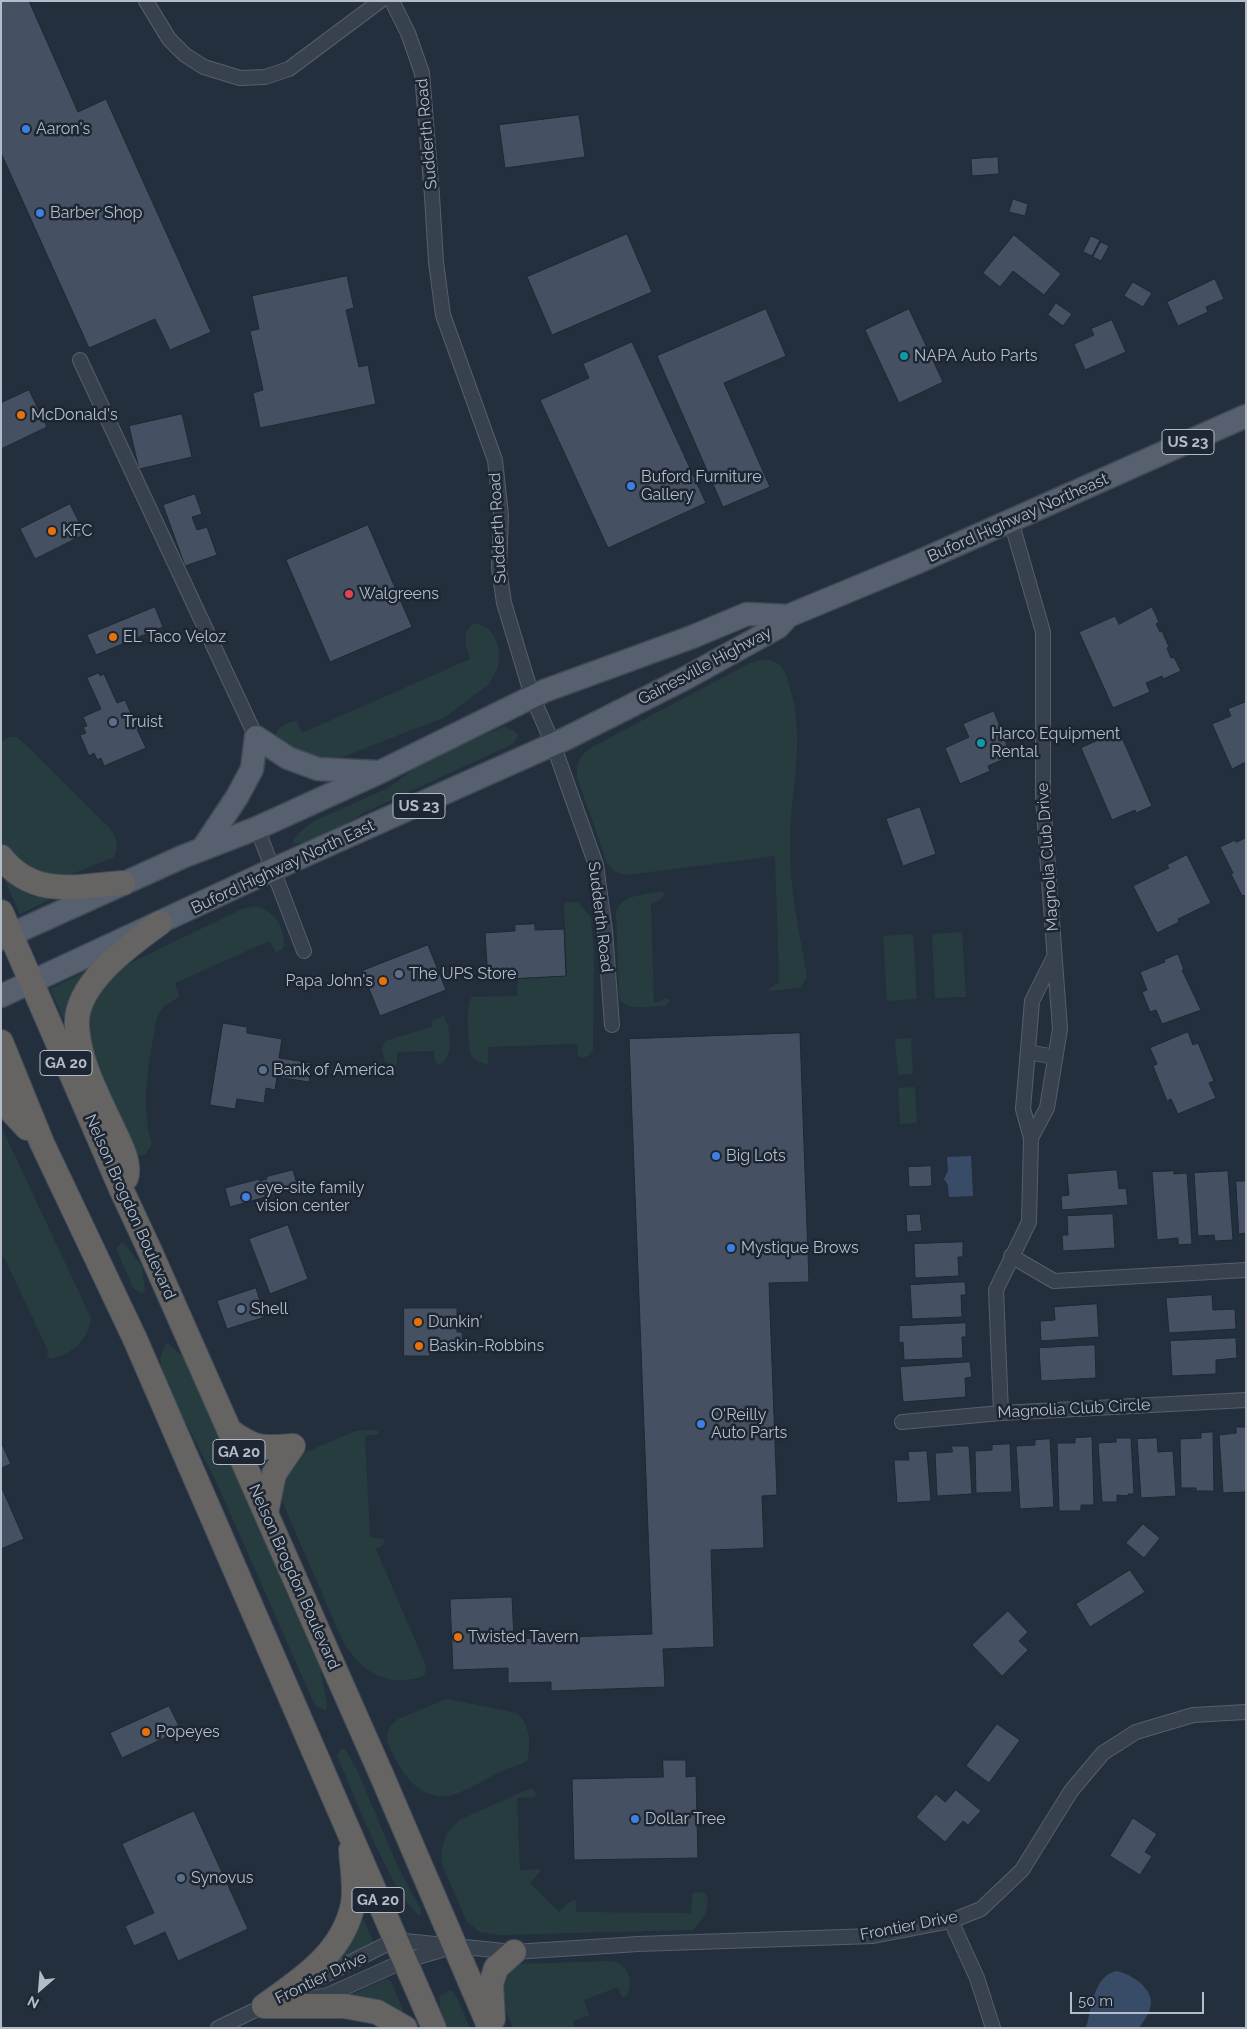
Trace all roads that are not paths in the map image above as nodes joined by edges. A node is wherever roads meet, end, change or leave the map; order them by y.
1 (146, 1) edge
2 (380, 1) edge
3 (392, 1) edge
4 (80, 360) dead end
5 (1246, 416) edge
6 (1012, 521) junction
7 (788, 616) junction
8 (532, 696) junction
9 (256, 737) junction
10 (559, 742) junction
11 (380, 772) junction
12 (257, 828) junction
13 (203, 848) junction
14 (1, 857) edge
15 (272, 870) junction
16 (123, 883) junction
17 (1, 912) edge
18 (160, 923) junction
19 (6, 937) edge
20 (304, 951) dead end
21 (1053, 958) junction
22 (31, 982) junction
23 (1, 996) edge
24 (612, 1025) dead end
25 (1, 1042) edge
26 (1028, 1052) junction
27 (1056, 1057) junction
28 (1, 1090) edge
29 (1031, 1138) junction
30 (42, 1143) junction
31 (122, 1191) junction
32 (1011, 1256) junction
33 (1246, 1270) edge
34 (1246, 1400) edge
35 (1001, 1413) junction
36 (902, 1422) dead end
37 (230, 1431) junction
38 (266, 1513) junction
39 (1246, 1712) edge
40 (351, 1839) junction
41 (951, 1922) junction
42 (456, 1946) junction
43 (400, 1951) junction
44 (514, 1952) junction
45 (258, 2009) junction
46 (218, 2028) edge
47 (405, 2028) edge
48 (434, 2028) edge
49 (492, 2028) edge
50 (993, 2028) edge

1 - 2 street
3 - 8 street, Sudderth Road
4 - 9 street
5 - 6 main road, Buford Highway Northeast / US 23
6 - 7 main road, Buford Highway Northeast / US 23
6 - 21 street, Magnolia Club Drive
7 - 8 main road, Gainesville Highway / US 23
7 - 10 main road, Gainesville Highway / US 23
8 - 10 street, Sudderth Road
8 - 11 main road, US 23
9 - 11 main road
9 - 13 main road
10 - 15 main road, Buford Highway North East / US 23
10 - 24 street, Sudderth Road
11 - 12 main road, US 23
12 - 13 main road, US 23
12 - 15 street
13 - 16 main road, US 23
14 - 16 highway
15 - 18 main road, Buford Highway North East / US 23
15 - 20 street
16 - 19 main road, US 23
17 - 19 highway, Nelson Brogdon Boulevard
18 - 22 main road, Buford Highway North East / US 23
18 - 31 highway
19 - 22 highway, Nelson Brogdon Boulevard / GA 20
21 - 26 street, Magnolia Club Drive
21 - 27 street, Magnolia Club Drive
22 - 23 main road, Buford Highway North East / US 23
22 - 31 highway, Nelson Brogdon Boulevard / GA 20
25 - 30 highway, GA 20
26 - 27 street
26 - 29 street, Magnolia Club Drive
27 - 29 street, Magnolia Club Drive
28 - 30 highway
29 - 32 street, Magnolia Club Drive
30 - 40 highway, GA 20
31 - 37 highway, Nelson Brogdon Boulevard / GA 20
32 - 33 street
32 - 35 street, Magnolia Club Drive
34 - 35 street, Magnolia Club Circle
35 - 36 street, Magnolia Club Circle
37 - 38 highway, Nelson Brogdon Boulevard / GA 20
37 - 38 highway
38 - 42 highway, Nelson Brogdon Boulevard / GA 20
39 - 41 street, Frontier Drive
40 - 43 highway, GA 20
40 - 45 highway
41 - 44 street, Frontier Drive
41 - 50 street
42 - 43 street, Frontier Drive
42 - 43 street, Frontier Drive
42 - 44 street, Frontier Drive
42 - 49 highway, Nelson Brogdon Boulevard / GA 20
43 - 45 street, Frontier Drive
43 - 45 street, Frontier Drive
43 - 48 highway, GA 20
44 - 49 highway
45 - 46 street
45 - 47 highway

